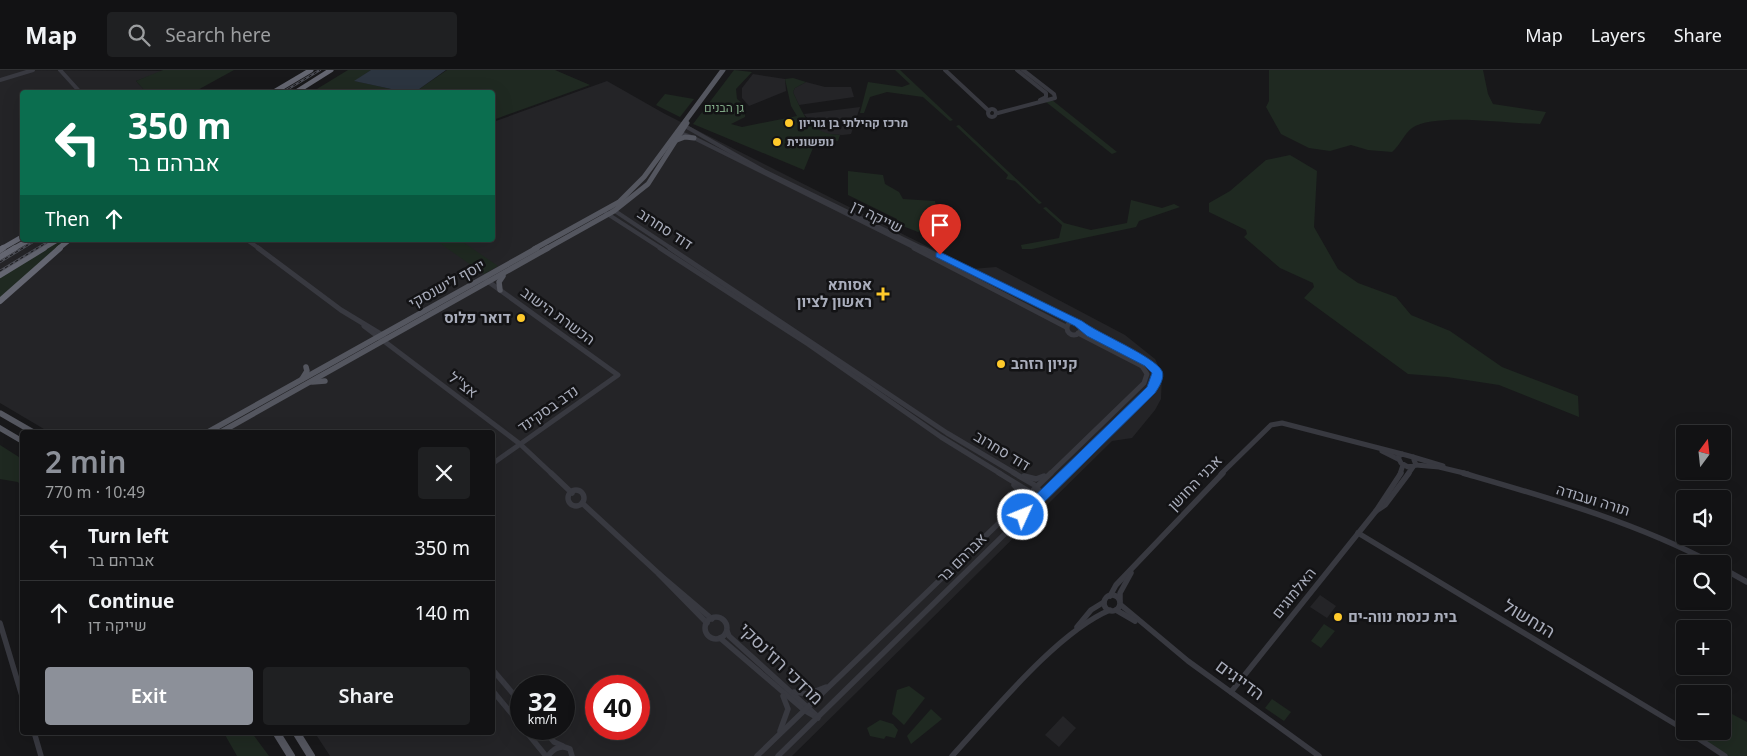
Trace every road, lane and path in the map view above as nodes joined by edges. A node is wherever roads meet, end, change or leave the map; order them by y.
1 (28, 70) edge
2 (33, 70) edge
3 (60, 70) edge
4 (311, 70) edge
5 (331, 70) edge
6 (723, 70) edge
7 (727, 70) edge
8 (945, 70) edge
9 (949, 70) edge
10 (1017, 70) edge
11 (1023, 70) edge
12 (0, 79) edge
13 (78, 90) edge
14 (277, 90) edge
15 (299, 90) edge
16 (994, 111) junction
17 (685, 126) junction
18 (680, 133) junction
19 (694, 138) junction
20 (703, 138) junction
21 (676, 141) junction
22 (612, 209) junction
23 (606, 213) junction
24 (20, 238) edge
25 (26, 242) edge
26 (54, 242) edge
27 (67, 242) edge
28 (250, 242) edge
29 (0, 249) edge
30 (0, 257) edge
31 (506, 273) junction
32 (0, 275) edge
33 (480, 278) junction
34 (489, 282) junction
35 (500, 290) junction
36 (0, 301) edge
37 (1073, 322) junction
38 (1066, 327) junction
39 (1082, 327) junction
40 (1078, 333) junction
41 (382, 338) junction
42 (306, 367) dead end
43 (618, 375) joint
44 (325, 381) dead end
45 (303, 382) junction
46 (0, 413) edge
47 (0, 428) edge
48 (30, 430) edge
49 (212, 430) edge
50 (224, 430) edge
51 (20, 440) edge
52 (936, 441) dead end
53 (950, 442) junction
54 (520, 444) junction
55 (526, 449) junction
56 (511, 451) junction
57 (1400, 457) junction
58 (1413, 457) junction
59 (495, 462) edge
60 (1403, 465) junction
61 (1001, 466) junction
62 (1414, 466) junction
63 (1051, 472) junction
64 (1460, 473) junction
65 (1004, 476) junction
66 (1036, 486) junction
67 (572, 492) junction
68 (1030, 492) junction
69 (1043, 496) junction
70 (582, 503) junction
71 (1014, 507) junction
72 (1376, 511) junction
73 (1358, 533) junction
74 (1698, 555) edge
75 (1136, 564) junction
76 (1731, 573) edge
77 (1747, 582) edge
78 (1110, 596) junction
79 (1104, 602) junction
80 (1117, 607) junction
81 (709, 621) junction
82 (0, 623) edge
83 (727, 631) junction
84 (720, 638) junction
85 (1065, 640) junction
86 (495, 673) edge
87 (830, 684) junction
88 (777, 687) junction
89 (20, 689) edge
90 (788, 689) junction
91 (510, 690) edge
92 (1230, 692) junction
93 (495, 694) edge
94 (806, 708) junction
95 (510, 712) edge
96 (818, 718) junction
97 (1676, 725) edge
98 (35, 735) edge
99 (278, 735) edge
100 (298, 735) edge
101 (777, 737) junction
102 (282, 740) junction
103 (533, 740) edge
104 (552, 740) edge
105 (1700, 740) edge
106 (563, 746) junction
107 (41, 756) edge
108 (286, 756) edge
109 (291, 756) edge
110 (311, 756) edge
111 (547, 756) edge
112 (572, 756) edge
113 (757, 756) edge
114 (778, 756) edge
115 (952, 756) edge
116 (1319, 756) edge
117 (1725, 756) edge

1 - 12 street
2 - 12 street
3 - 13 street
4 - 14 highway
5 - 15 highway
6 - 18 main road
7 - 17 main road
8 - 16 street
9 - 16 street
10 - 16 street
11 - 16 street
17 - 18 main road
17 - 20 street, שייקה דן
18 - 19 street, שייקה דן
18 - 20 street
18 - 21 main road, יוסף לישנסקי
18 - 22 main road, יוסף לישנסקי
19 - 21 main road
19 - 38 street, שייקה דן
20 - 37 street, שייקה דן
21 - 22 main road, יוסף לישנסקי
22 - 23 main road, יוסף לישנסקי
22 - 61 street, דוד סחרוב
23 - 31 main road, יוסף לישנסקי
23 - 33 main road, יוסף לישנסקי
23 - 53 street, דוד סחרוב
24 - 29 highway
25 - 30 highway
26 - 32 highway
27 - 36 highway
28 - 41 street, אצ"ל
31 - 34 main road, יוסף לישנסקי
31 - 35 main road
33 - 34 street, הכשרת הישוב
33 - 41 main road, יוסף לישנסקי
34 - 35 street, הכשרת הישוב
34 - 41 main road, יוסף לישנסקי
35 - 43 street, הכשרת הישוב
37 - 38 street
37 - 39 street, שייקה דן
38 - 40 street, שייקה דן
39 - 40 street
39 - 69 street, אברהם בר
40 - 63 street, אברהם בר
41 - 45 main road, יוסף לישנסקי
41 - 54 street, אצ"ל
42 - 45 main road
43 - 54 street, נדב בסקינד
44 - 45 main road
45 - 49 main road, יוסף לישנסקי
45 - 50 main road, יוסף לישנסקי
46 - 48 main road
47 - 51 main road
52 - 53 street
53 - 65 street, דוד סחרוב
54 - 55 street
54 - 56 street, נדב בסקינד
55 - 56 street
55 - 67 street
56 - 59 street, נדב בסקינד
57 - 58 street, תורה ועבודה
57 - 60 street
57 - 75 street, אבני החושן
58 - 62 street
58 - 64 street, תורה ועבודה
60 - 62 street, תורה ועבודה
60 - 72 street, האלמוגים
61 - 63 street
61 - 66 street, דוד סחרוב
62 - 64 street, תורה ועבודה
62 - 72 street, האלמוגים
63 - 66 street, אברהם בר
64 - 74 street, תורה ועבודה
65 - 68 street, דוד סחרוב
65 - 71 street
66 - 68 street, אברהם בר
66 - 69 street, דוד סחרוב
67 - 70 street
67 - 70 street
68 - 69 street, דוד סחרוב
68 - 71 street, אברהם בר
69 - 96 street, אברהם בר
70 - 81 street
71 - 87 street, אברהם בר
72 - 73 street, האלמוגים
73 - 92 street, האלמוגים
73 - 97 street, הנחשול
75 - 78 street, אבני החושן
75 - 80 street, אבני החושן
76 - 77 street
78 - 79 street, אבני החושן
78 - 80 street, הדייגים
79 - 80 street
79 - 85 street
80 - 85 street
80 - 92 street, הדייגים
81 - 83 street
81 - 84 street
82 - 89 street
83 - 84 street
83 - 90 street, מרדכי רוז'נסקי
84 - 88 street, מרדכי רוז'נסקי
85 - 115 street
86 - 91 street
87 - 90 street
87 - 94 street, אברהם בר
88 - 94 street, מרדכי רוז'נסקי
88 - 101 street
90 - 94 street, מרדכי רוז'נסקי
92 - 116 street, הדייגים
93 - 95 street
94 - 96 street, מרדכי רוז'נסקי
94 - 101 street, אברהם בר
96 - 114 street, אברהם בר
98 - 107 street
99 - 102 main road
100 - 110 main road
101 - 113 street, אברהם בר
102 - 108 main road
102 - 109 main road
103 - 111 street
104 - 106 street
105 - 117 street, הנחשול
106 - 111 street
106 - 112 street

